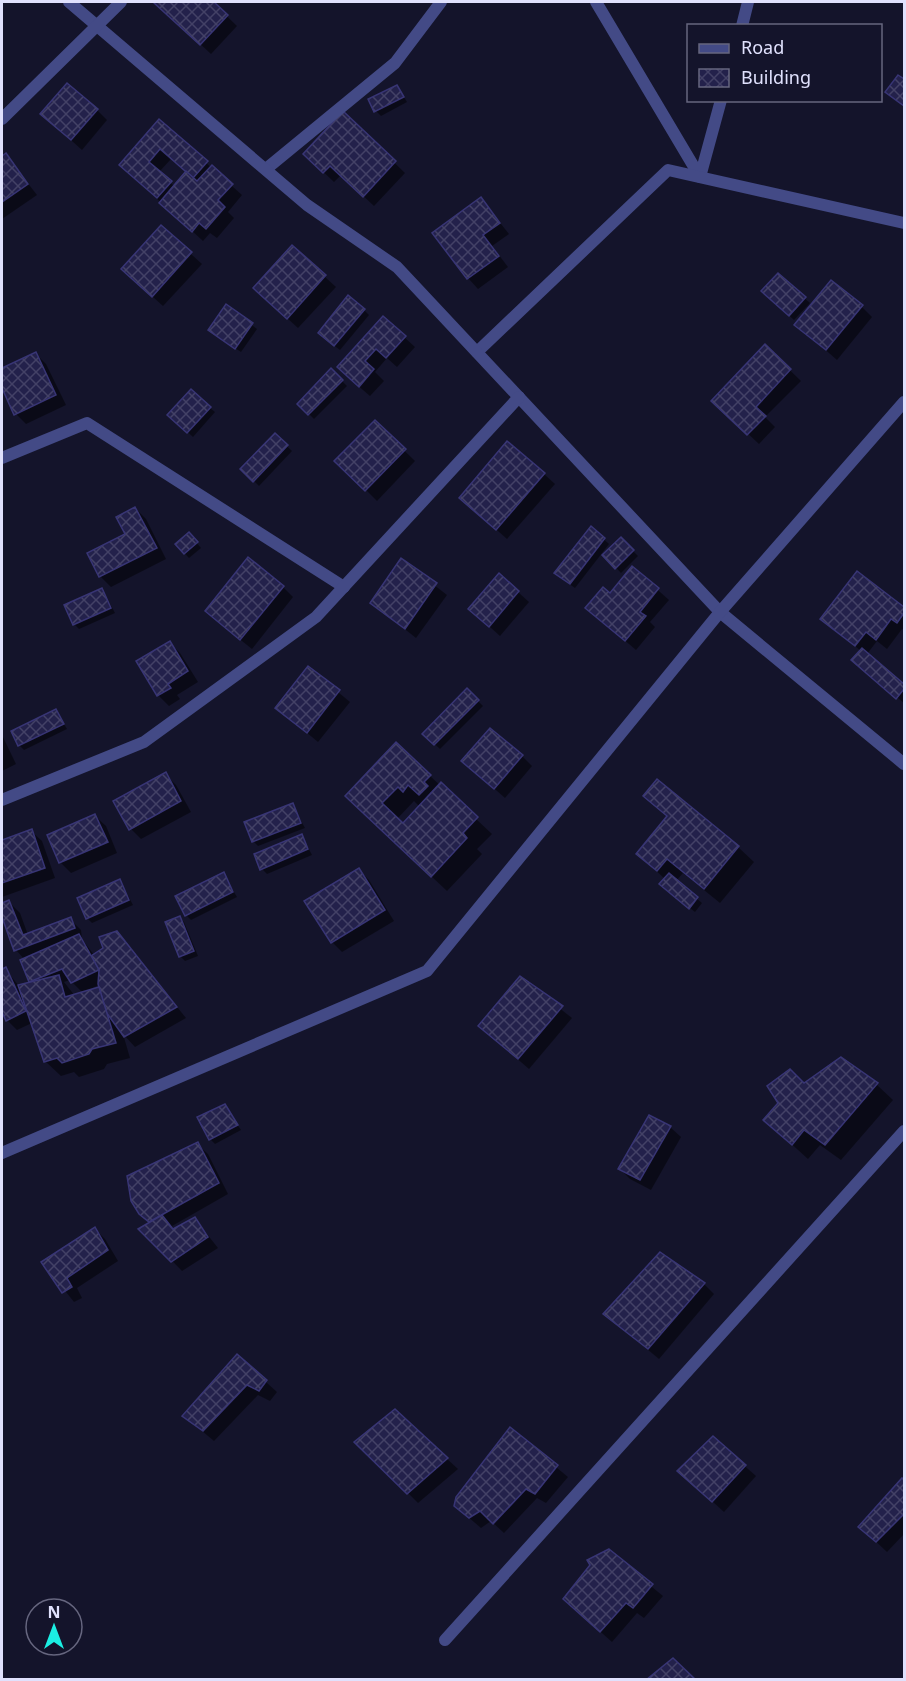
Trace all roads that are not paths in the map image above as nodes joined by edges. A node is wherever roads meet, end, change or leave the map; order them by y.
1 (69, 2) edge
2 (121, 2) edge
3 (441, 2) edge
4 (596, 2) edge
5 (748, 2) edge
6 (742, 24) edge
7 (97, 25) junction
8 (720, 102) edge
9 (2, 119) edge
10 (266, 169) junction
11 (700, 177) junction
12 (904, 224) edge
13 (477, 352) junction
14 (519, 397) junction
15 (904, 402) edge
16 (2, 458) edge
17 (344, 587) junction
18 (720, 612) junction
19 (904, 764) edge
20 (2, 800) edge
21 (904, 1131) edge
22 (2, 1153) edge
23 (445, 1640) dead end

1 - 7 street
2 - 7 street
3 - 10 street
4 - 11 street
5 - 6 street
7 - 9 street
7 - 10 street
8 - 11 street
10 - 13 street
11 - 12 street
11 - 13 street
13 - 14 street
14 - 17 street
14 - 18 street
15 - 18 street
16 - 17 street
17 - 20 street
18 - 19 street
18 - 22 street
21 - 23 street

